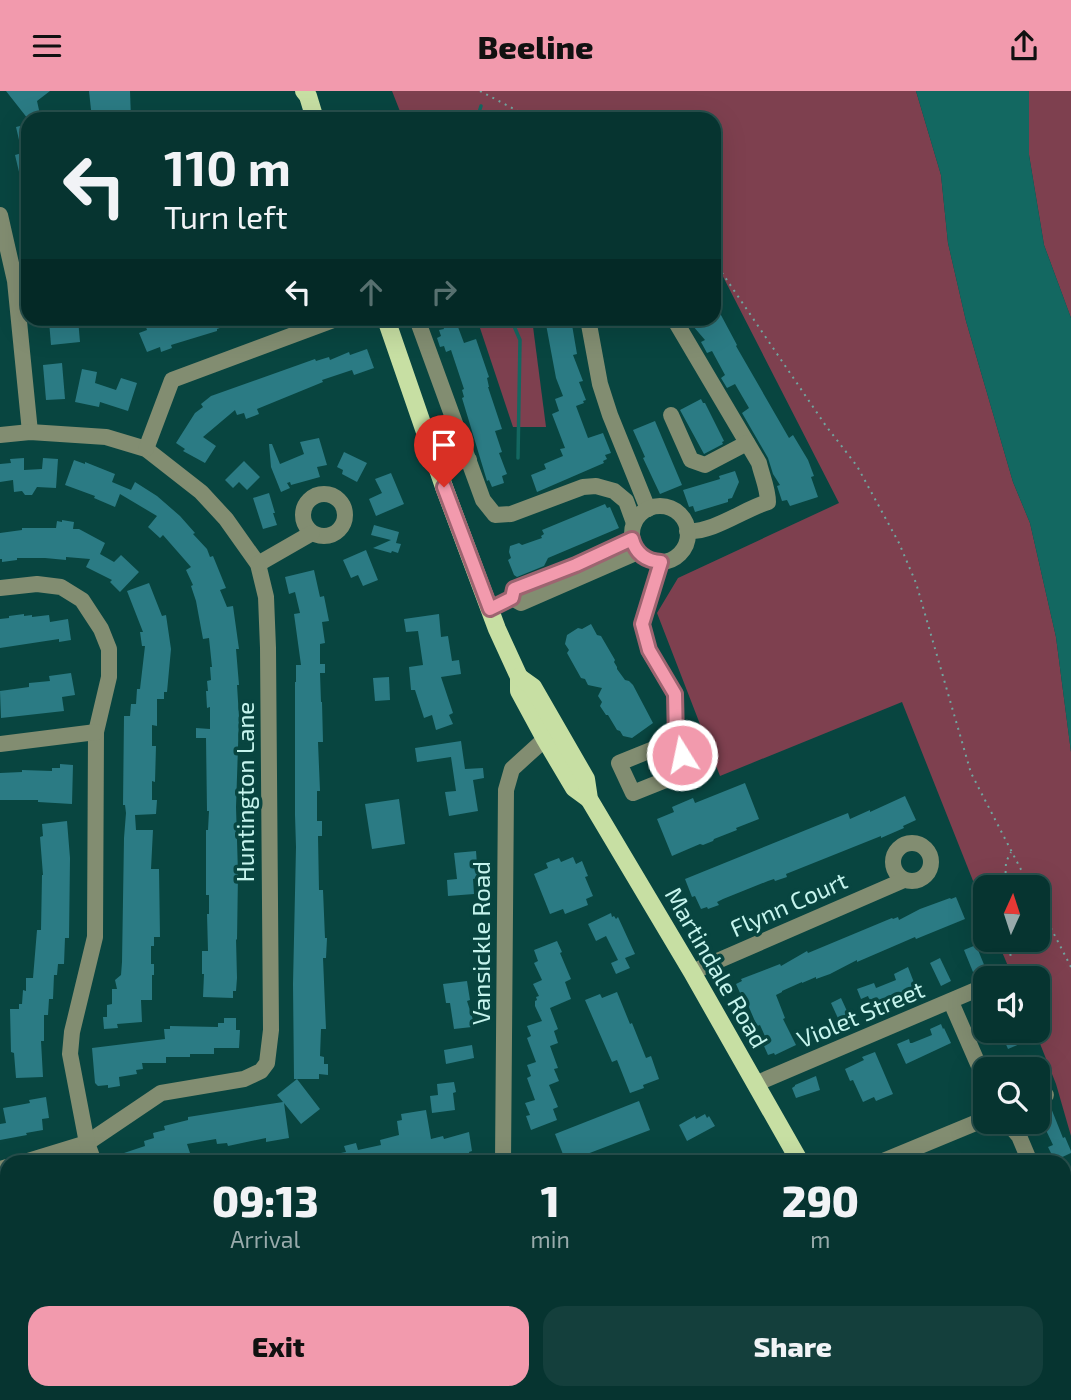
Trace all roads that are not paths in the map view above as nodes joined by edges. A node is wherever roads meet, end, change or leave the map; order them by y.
1 (306, 93) edge
2 (313, 112) edge
3 (0, 215) edge
4 (317, 326) edge
5 (388, 326) edge
6 (421, 326) edge
7 (589, 326) edge
8 (678, 326) edge
9 (671, 415) dead end
10 (30, 432) junction
11 (0, 435) edge
12 (747, 443) junction
13 (146, 449) junction
14 (469, 460) junction
15 (436, 465) junction
16 (648, 509) junction
17 (687, 531) junction
18 (312, 533) dead end
19 (635, 538) junction
20 (661, 562) junction
21 (258, 563) junction
22 (0, 588) edge
23 (490, 609) junction
24 (519, 677) junction
25 (96, 732) junction
26 (545, 739) junction
27 (676, 740) dead end
28 (0, 744) edge
29 (589, 799) junction
30 (904, 880) dead end
31 (692, 972) junction
32 (973, 992) edge
33 (951, 1002) junction
34 (975, 1057) edge
35 (755, 1084) junction
36 (973, 1124) edge
37 (1017, 1134) edge
38 (87, 1143) junction
39 (48, 1155) edge
40 (91, 1155) edge
41 (503, 1155) edge
42 (796, 1155) edge
43 (898, 1155) edge
44 (1027, 1155) edge

1 - 2 main road
3 - 10 street
4 - 13 street
5 - 15 main road, Martindale Road
6 - 14 street
7 - 16 street
8 - 12 street
9 - 12 street
10 - 11 street, Huntington Lane
10 - 13 street, Huntington Lane
12 - 17 street
13 - 21 street, Huntington Lane
14 - 15 street
14 - 19 street
15 - 23 main road, Martindale Road
16 - 17 street
16 - 19 street
17 - 20 street
18 - 21 street
19 - 20 street
19 - 23 street
20 - 27 street
21 - 38 street, Huntington Lane
22 - 25 street
23 - 24 main road, Martindale Road
24 - 26 main road, Martindale Road
24 - 29 main road, Martindale Road
25 - 28 street
25 - 38 street
26 - 29 main road, Martindale Road
26 - 41 street, Vansickle Road
29 - 31 main road, Martindale Road
30 - 31 street, Flynn Court
31 - 35 main road, Martindale Road
32 - 33 street, Violet Street
33 - 34 street
33 - 35 street, Violet Street
35 - 42 main road, Martindale Road
36 - 43 street
37 - 44 street
38 - 39 street, Huntington Lane
38 - 40 street

